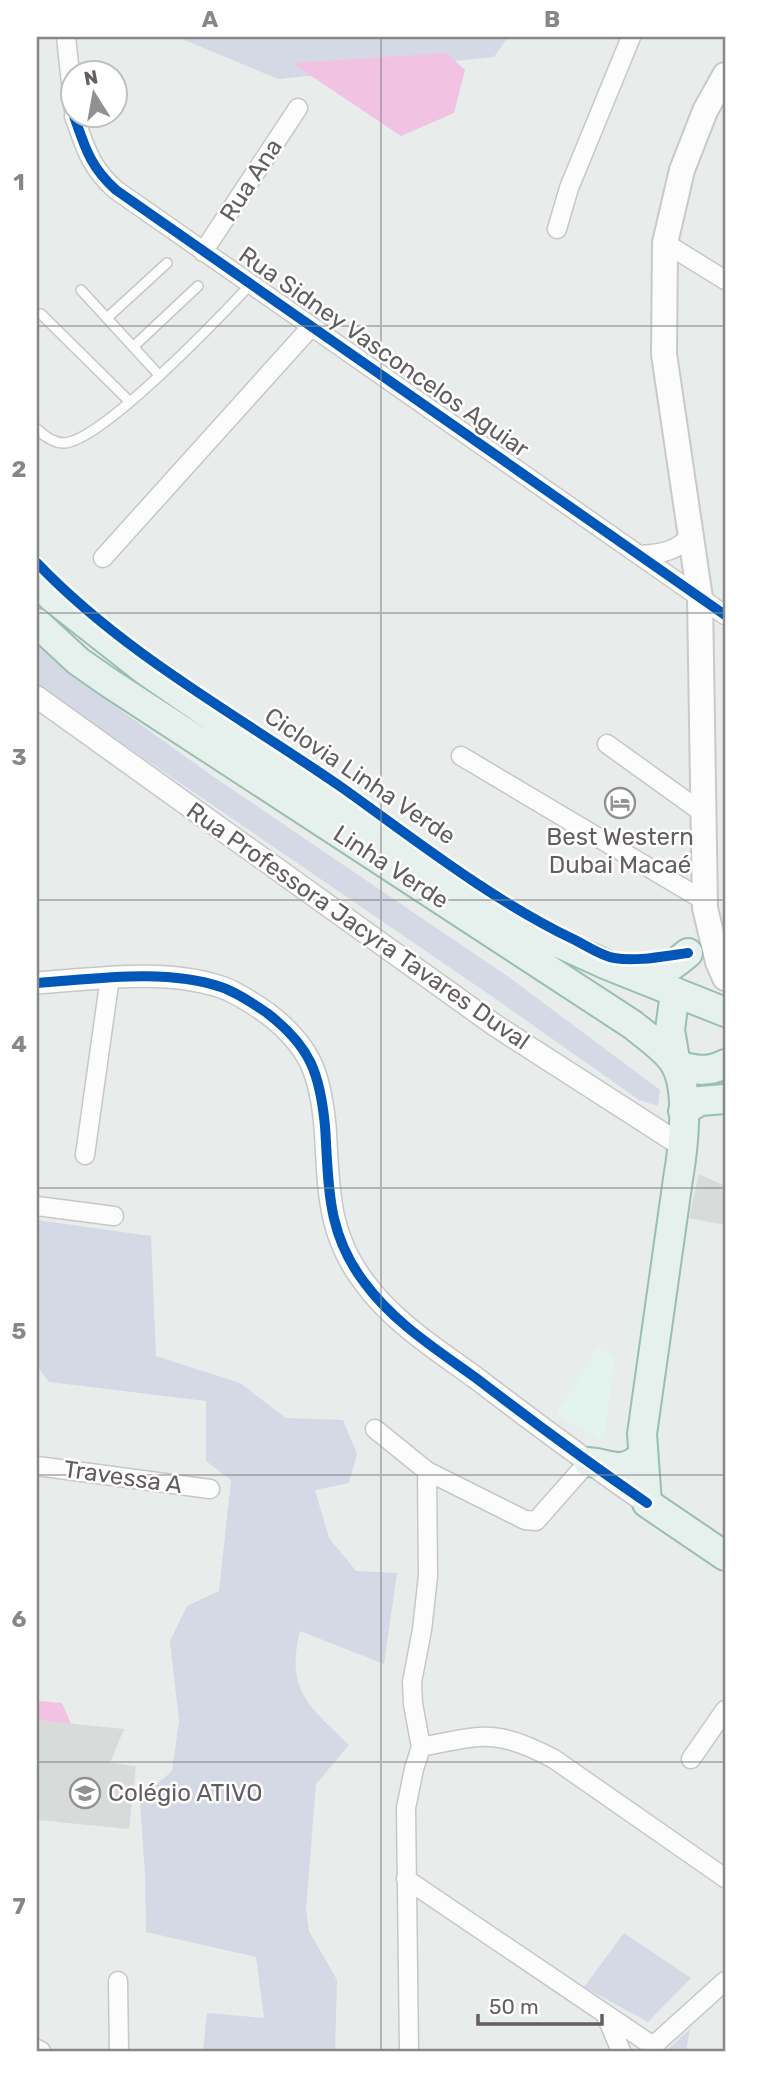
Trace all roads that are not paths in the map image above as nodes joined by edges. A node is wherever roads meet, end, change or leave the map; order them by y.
1 (66, 37) edge
2 (631, 37) edge
3 (68, 60) edge
4 (725, 75) edge
5 (299, 108) dead end
6 (80, 130) edge
7 (557, 229) dead end
8 (665, 243) junction
9 (203, 252) junction
10 (167, 263) dead end
11 (725, 280) edge
12 (250, 285) junction
13 (198, 286) dead end
14 (81, 290) dead end
15 (41, 314) dead end
16 (107, 318) junction
17 (311, 327) junction
18 (134, 347) junction
19 (159, 375) junction
20 (129, 401) junction
21 (37, 429) edge
22 (692, 534) junction
23 (639, 555) junction
24 (103, 558) dead end
25 (37, 582) edge
26 (700, 598) junction
27 (725, 615) edge
28 (37, 623) edge
29 (37, 697) edge
30 (607, 744) dead end
31 (461, 757) dead end
32 (703, 813) junction
33 (705, 905) junction
34 (688, 953) junction
35 (607, 965) junction
36 (110, 977) junction
37 (725, 978) edge
38 (37, 983) edge
39 (675, 992) junction
40 (725, 1012) edge
41 (725, 1064) edge
42 (676, 1065) junction
43 (725, 1099) edge
44 (683, 1111) junction
45 (684, 1147) junction
46 (85, 1155) dead end
47 (37, 1206) edge
48 (114, 1216) dead end
49 (375, 1429) dead end
50 (642, 1456) junction
51 (588, 1462) junction
52 (37, 1466) edge
53 (427, 1471) junction
54 (209, 1489) dead end
55 (647, 1503) junction
56 (725, 1556) edge
57 (725, 1710) edge
58 (421, 1747) junction
59 (691, 1759) dead end
60 (725, 1878) edge
61 (406, 1879) junction
62 (118, 1981) dead end
63 (725, 1981) edge
64 (606, 2014) junction
65 (652, 2048) edge
66 (118, 2051) edge
67 (410, 2051) edge
68 (621, 2051) edge

1 - 3 street, Rua Sidney Vasconcelos Aguiar
2 - 7 street
4 - 8 main road
5 - 9 street, Rua Ana
6 - 9 street, Rua Sidney Vasconcelos Aguiar
8 - 11 street
8 - 22 main road
9 - 12 street, Rua Sidney Vasconcelos Aguiar
10 - 16 lane
12 - 17 street, Rua Sidney Vasconcelos Aguiar
12 - 19 lane
13 - 18 lane
14 - 16 lane
15 - 20 lane
16 - 18 lane
17 - 23 street, Rua Sidney Vasconcelos Aguiar
17 - 24 street
18 - 19 lane
19 - 20 lane
20 - 21 lane
22 - 23 street
22 - 26 main road
23 - 26 street, Rua Sidney Vasconcelos Aguiar
25 - 35 highway, Linha Verde
26 - 27 street, Rua Sidney Vasconcelos Aguiar
26 - 32 main road
28 - 42 highway, Linha Verde
29 - 45 street, Rua Professora Jacyra Tavares Duval
30 - 32 street
31 - 33 street
32 - 33 main road
33 - 34 main road
33 - 37 main road
34 - 35 highway
34 - 39 main road
35 - 39 highway, Linha Verde
36 - 38 street
36 - 46 street
36 - 51 street
39 - 40 highway, Linha Verde
39 - 42 highway
41 - 42 highway
42 - 44 highway
43 - 44 highway
44 - 45 highway
45 - 50 highway
47 - 48 street
49 - 53 street
50 - 51 highway
50 - 55 highway
51 - 53 street
51 - 55 street
52 - 54 street, Travessa A
53 - 58 street
55 - 56 highway
57 - 59 street
58 - 60 street
58 - 61 street
61 - 64 street
61 - 67 street
62 - 66 street
63 - 65 street
64 - 65 street
64 - 68 street

